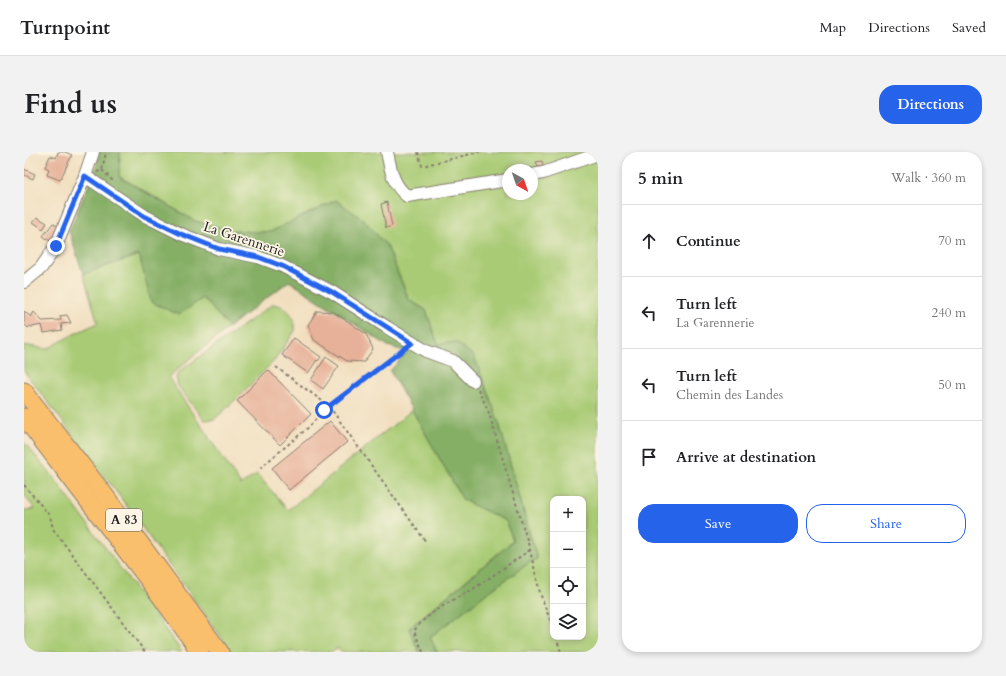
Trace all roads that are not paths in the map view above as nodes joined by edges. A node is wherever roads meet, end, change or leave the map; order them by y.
1 (93, 152) edge
2 (387, 152) edge
3 (598, 153) edge
4 (538, 174) edge
5 (85, 176) junction
6 (502, 181) edge
7 (24, 282) edge
8 (474, 381) road end
9 (24, 391) edge
10 (24, 417) edge
11 (24, 430) edge
12 (190, 652) edge
13 (200, 652) edge
14 (220, 652) edge

1 - 5 street
2 - 6 street
3 - 4 street
5 - 7 street
5 - 8 street, La Garennerie
9 - 14 highway, A 83
10 - 13 highway, A 83
11 - 12 highway

